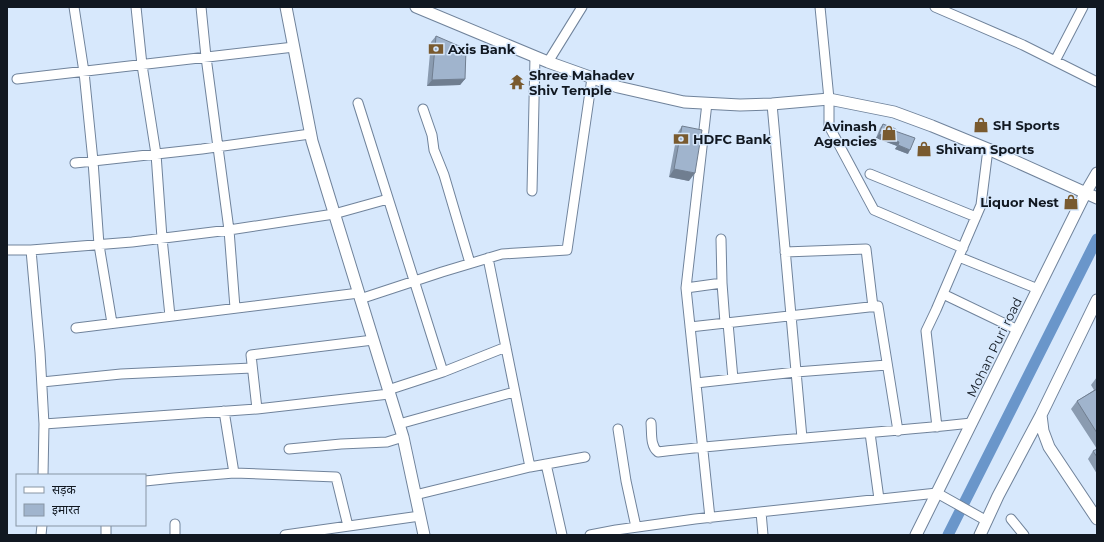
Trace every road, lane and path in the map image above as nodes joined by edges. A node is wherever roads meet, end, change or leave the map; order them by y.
1 (74, 7) edge
2 (136, 7) edge
3 (201, 7) edge
4 (286, 7) edge
5 (416, 7) edge
6 (582, 7) edge
7 (820, 7) edge
8 (935, 7) edge
9 (1083, 7) edge
10 (294, 47) junction
11 (206, 57) junction
12 (535, 57) junction
13 (1055, 61) junction
14 (548, 62) junction
15 (142, 65) junction
16 (84, 72) junction
17 (592, 78) junction
18 (17, 79) dead end
19 (1097, 82) edge
20 (829, 99) junction
21 (358, 103) dead end
22 (706, 103) junction
23 (772, 104) junction
24 (423, 109) dead end
25 (310, 134) junction
26 (218, 146) junction
27 (988, 149) junction
28 (156, 154) junction
29 (93, 161) junction
30 (75, 163) dead end
31 (1097, 173) edge
32 (870, 174) dead end
33 (532, 191) dead end
34 (1086, 192) junction
35 (1097, 198) edge
36 (388, 199) junction
37 (334, 214) junction
38 (976, 217) junction
39 (229, 230) junction
40 (162, 238) junction
41 (721, 239) dead end
42 (99, 245) junction
43 (963, 248) junction
44 (7, 250) edge
45 (30, 250) junction
46 (785, 252) junction
47 (959, 257) junction
48 (488, 258) junction
49 (470, 263) junction
50 (414, 281) junction
51 (722, 283) junction
52 (686, 288) junction
53 (1038, 289) junction
54 (943, 294) junction
55 (359, 296) junction
56 (1097, 300) edge
57 (873, 307) junction
58 (235, 308) junction
59 (170, 316) junction
60 (790, 316) junction
61 (112, 323) junction
62 (727, 323) junction
63 (690, 327) junction
64 (76, 328) dead end
65 (1018, 330) junction
66 (373, 340) junction
67 (506, 347) junction
68 (887, 365) junction
69 (252, 368) junction
70 (443, 372) junction
71 (796, 372) junction
72 (733, 379) junction
73 (42, 382) junction
74 (696, 383) junction
75 (389, 392) junction
76 (514, 392) junction
77 (257, 409) junction
78 (224, 412) junction
79 (1041, 415) junction
80 (652, 423) dead end
81 (972, 423) junction
82 (44, 424) junction
83 (399, 424) junction
84 (937, 427) junction
85 (618, 429) dead end
86 (898, 431) junction
87 (870, 433) junction
88 (402, 437) junction
89 (802, 438) junction
90 (702, 447) junction
91 (289, 449) dead end
92 (585, 457) dead end
93 (546, 464) junction
94 (530, 467) junction
95 (234, 473) junction
96 (43, 474) edge
97 (146, 481) edge
98 (937, 493) junction
99 (415, 495) junction
100 (879, 499) junction
101 (760, 512) junction
102 (420, 516) junction
103 (710, 518) junction
104 (1011, 519) dead end
105 (1097, 519) edge
106 (987, 521) junction
107 (175, 524) dead end
108 (348, 526) junction
109 (636, 527) junction
110 (327, 532) edge
111 (175, 535) edge
112 (285, 535) edge
113 (424, 535) edge
114 (562, 535) edge
115 (590, 535) edge
116 (762, 535) edge
117 (916, 535) edge
118 (980, 535) edge
119 (1024, 535) edge

1 - 16 street
2 - 15 street
3 - 11 street
4 - 10 street
5 - 12 street
6 - 14 street
7 - 20 street
8 - 13 street
9 - 13 street
10 - 11 street
10 - 25 street
11 - 15 street
11 - 26 street
12 - 14 street
12 - 33 street
13 - 19 street
14 - 17 street
15 - 16 street
15 - 28 street
16 - 18 street
16 - 29 street
17 - 22 street
17 - 48 street
20 - 23 street
20 - 27 street
20 - 43 street
21 - 36 street
22 - 23 street
22 - 52 street
23 - 46 street
24 - 49 street
25 - 26 street
25 - 37 street
26 - 28 street
26 - 39 street
27 - 34 street
27 - 38 street
28 - 29 street
28 - 40 street
29 - 30 street
29 - 42 street
31 - 34 street, Mohan Puri road
32 - 38 street
34 - 35 street
34 - 53 street, Mohan Puri road
36 - 37 street
36 - 50 street
37 - 39 street
37 - 55 street
38 - 43 street
39 - 40 street
39 - 58 street
40 - 42 street
40 - 59 street
41 - 51 street
42 - 45 street
42 - 61 street
43 - 47 street
44 - 45 street
45 - 73 street
46 - 57 street
46 - 60 street
47 - 53 street
47 - 54 street
48 - 49 street
48 - 67 street
49 - 50 street
50 - 55 street
50 - 70 street
51 - 52 street
51 - 62 street
52 - 63 street
53 - 65 street, Mohan Puri road
54 - 65 street
54 - 84 street
55 - 58 street
55 - 66 street
56 - 79 street
57 - 60 street
57 - 68 street
58 - 59 street
59 - 61 street
60 - 62 street
60 - 71 street
61 - 64 street
62 - 63 street
62 - 72 street
63 - 74 street
65 - 81 street, Mohan Puri road
66 - 69 street
66 - 75 street
67 - 70 street
67 - 76 street
68 - 71 street
68 - 86 street
69 - 73 street
69 - 77 street
70 - 75 street
71 - 72 street
71 - 89 street
72 - 74 street
73 - 82 street
74 - 90 street
75 - 77 street
75 - 83 street
76 - 83 street
76 - 94 street
77 - 78 street
78 - 82 street
78 - 95 street
79 - 105 street
79 - 106 street
80 - 90 street
81 - 84 street
81 - 98 street, Mohan Puri road
82 - 96 street
83 - 88 street
84 - 86 street
85 - 109 street
86 - 87 street
87 - 89 street
87 - 100 street
88 - 91 street
88 - 99 street
89 - 90 street
90 - 103 street
92 - 93 street
93 - 94 street
93 - 114 street
94 - 99 street
95 - 97 street
95 - 108 street
98 - 100 street
98 - 106 street
98 - 117 street, Mohan Puri road
99 - 102 street
100 - 101 street
101 - 103 street
101 - 116 street
102 - 108 street
102 - 113 street
103 - 109 street
104 - 119 street
106 - 118 street
107 - 111 street
108 - 110 street
109 - 115 street
110 - 112 street

